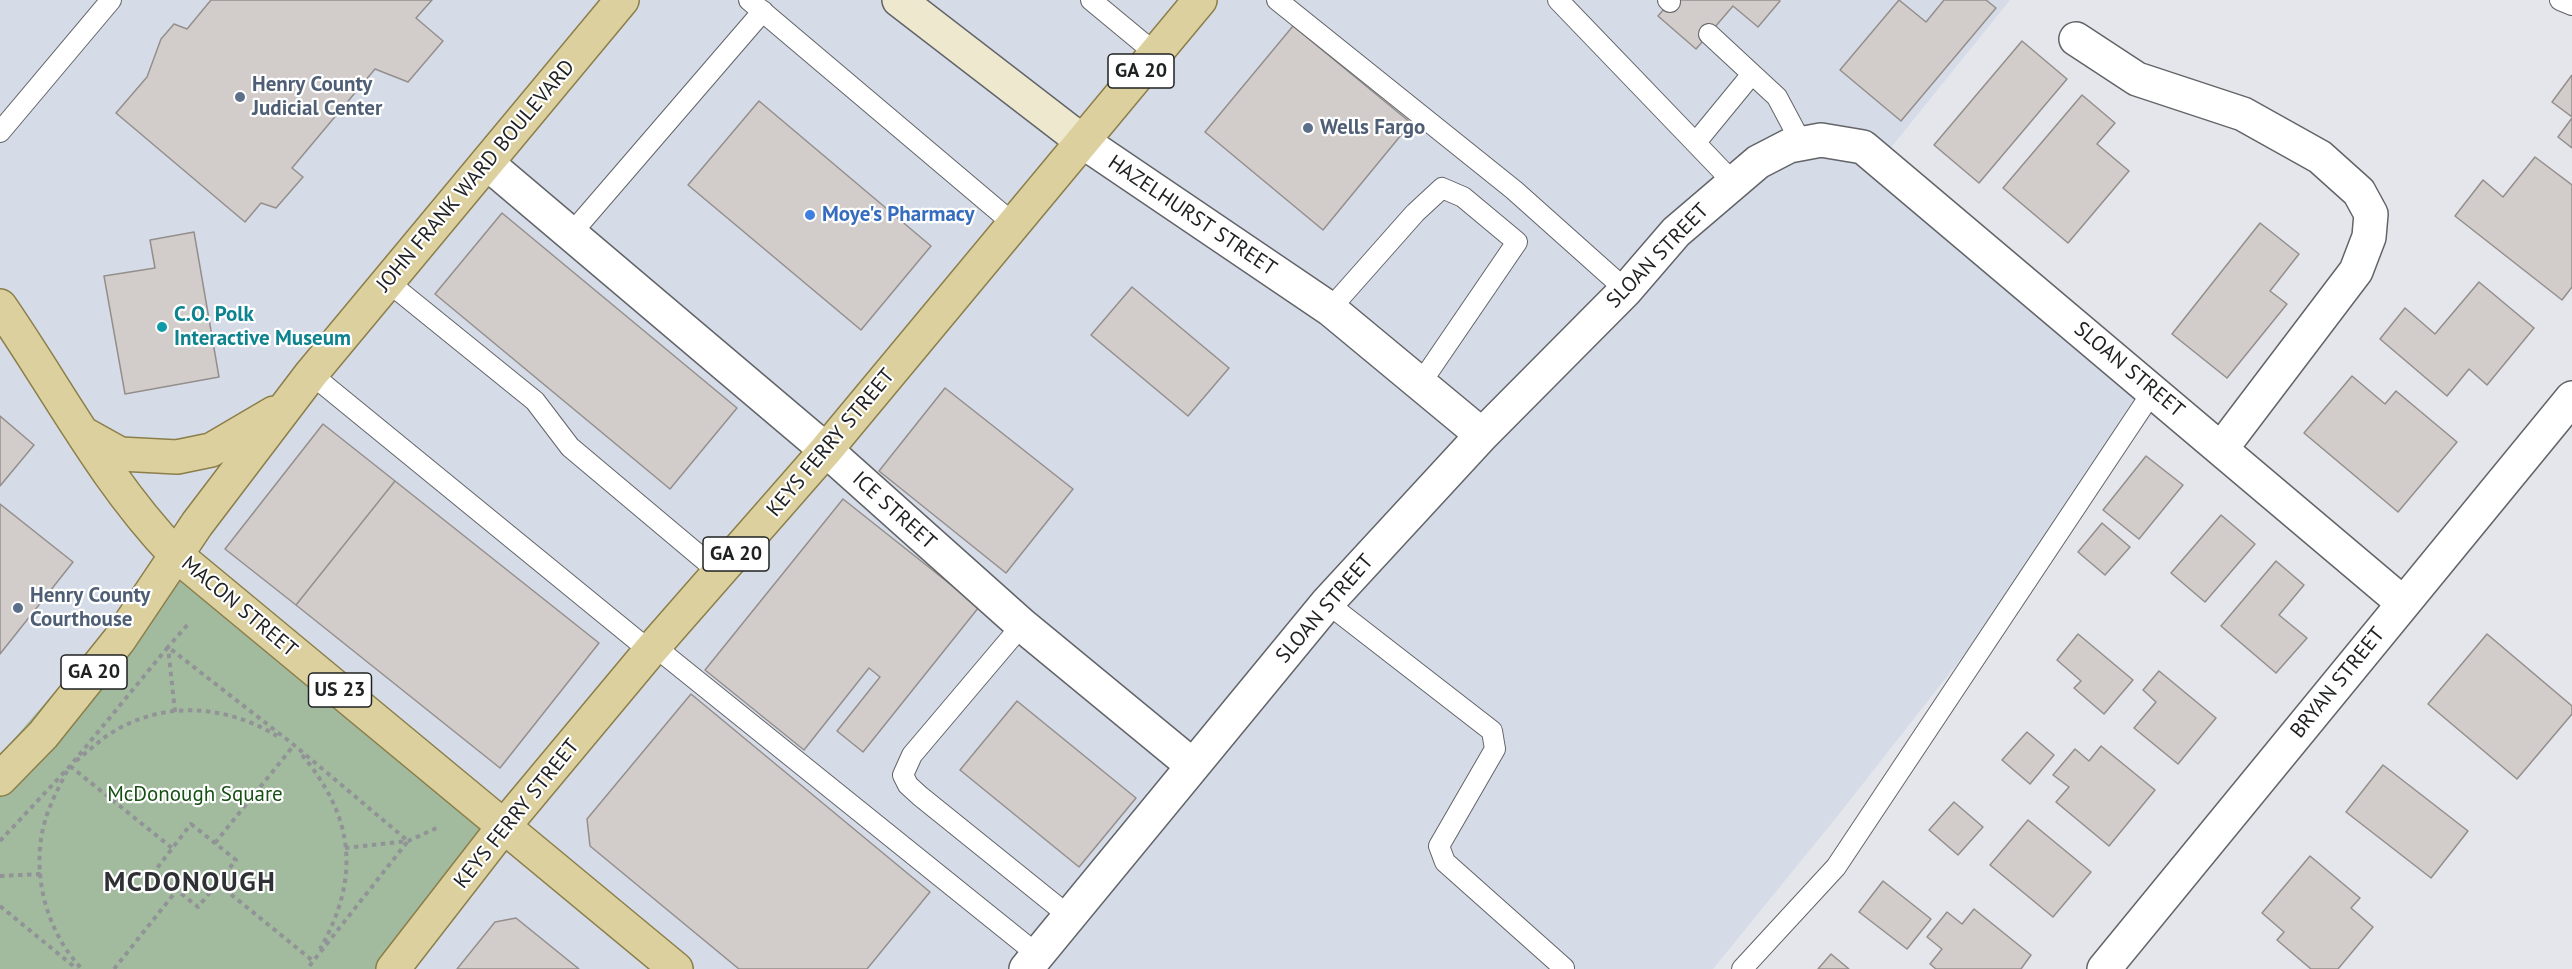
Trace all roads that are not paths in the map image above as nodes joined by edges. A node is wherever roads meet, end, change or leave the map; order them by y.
1 (111, 0) edge
2 (622, 0) edge
3 (899, 0) edge
4 (1091, 0) edge
5 (1200, 0) edge
6 (1277, 0) edge
7 (2560, 0) edge
8 (1561, 4) edge
9 (756, 5) edge
10 (2572, 5) edge
11 (1709, 34) dead end
12 (2076, 39) dead end
13 (1155, 53) junction
14 (1752, 74) junction
15 (0, 132) edge
16 (1082, 141) junction
17 (1696, 141) junction
18 (1802, 144) junction
19 (487, 163) junction
20 (1733, 182) junction
21 (1015, 225) junction
22 (570, 235) junction
23 (388, 282) junction
24 (1626, 290) junction
25 (0, 306) edge
26 (1330, 309) junction
27 (311, 374) junction
28 (1420, 384) junction
29 (2153, 391) junction
30 (2572, 398) edge
31 (287, 406) junction
32 (80, 431) junction
33 (1482, 435) junction
34 (2221, 449) junction
35 (826, 450) junction
36 (175, 554) junction
37 (720, 573) junction
38 (1327, 603) junction
39 (2403, 603) junction
40 (1022, 625) junction
41 (652, 648) junction
42 (1192, 765) junction
43 (0, 779) edge
44 (504, 826) junction
45 (1069, 916) junction
46 (1032, 962) edge
47 (1564, 968) edge
48 (393, 969) edge
49 (676, 969) edge
50 (1742, 969) edge
51 (2104, 969) edge

1 - 15 lane
2 - 19 main road, JOHN FRANK WARD BOULEVARD / GA 20
3 - 16 main road, HAZELHURST STREET
4 - 13 lane
5 - 13 main road, KEYS FERRY STREET / GA 20
6 - 24 lane
7 - 10 lane
8 - 17 lane
9 - 21 lane
9 - 22 lane
11 - 14 lane
12 - 34 street
13 - 16 main road, KEYS FERRY STREET / GA 20
14 - 17 lane
14 - 18 lane
16 - 21 main road, KEYS FERRY STREET / GA 20
16 - 26 street, HAZELHURST STREET
17 - 20 lane
18 - 20 street, SLOAN STREET
18 - 29 street, SLOAN STREET
19 - 22 street, ICE STREET
19 - 23 main road, JOHN FRANK WARD BOULEVARD / GA 20
20 - 24 street, SLOAN STREET
21 - 35 main road, KEYS FERRY STREET / GA 20
22 - 35 street, ICE STREET
23 - 27 main road, JOHN FRANK WARD BOULEVARD / GA 20
23 - 37 lane
24 - 33 street, SLOAN STREET
25 - 32 main road, MACON STREET / US 23
26 - 28 street, HAZELHURST STREET
26 - 28 lane
27 - 31 main road, JOHN FRANK WARD BOULEVARD / GA 20
27 - 41 lane
28 - 33 street, HAZELHURST STREET
29 - 34 street, SLOAN STREET
29 - 50 lane
30 - 39 street, BRYAN STREET
31 - 32 main road
31 - 36 main road, JOHN FRANK WARD BOULEVARD / GA 20
32 - 36 main road, MACON STREET / US 23
33 - 38 street, SLOAN STREET
34 - 39 street, SLOAN STREET
35 - 37 main road, KEYS FERRY STREET / GA 20
35 - 40 street, ICE STREET
36 - 43 main road, JOHN FRANK WARD BOULEVARD / GA 20
36 - 44 main road, MACON STREET / US 23
37 - 41 main road, KEYS FERRY STREET / GA 20
38 - 42 street, SLOAN STREET
38 - 47 lane
39 - 51 street, BRYAN STREET
40 - 42 street, ICE STREET
40 - 45 lane
41 - 44 main road, KEYS FERRY STREET / GA 20
41 - 46 lane
42 - 45 street, SLOAN STREET
44 - 48 main road, KEYS FERRY STREET / GA 20
44 - 49 main road, MACON STREET / US 23
45 - 46 street, SLOAN STREET

